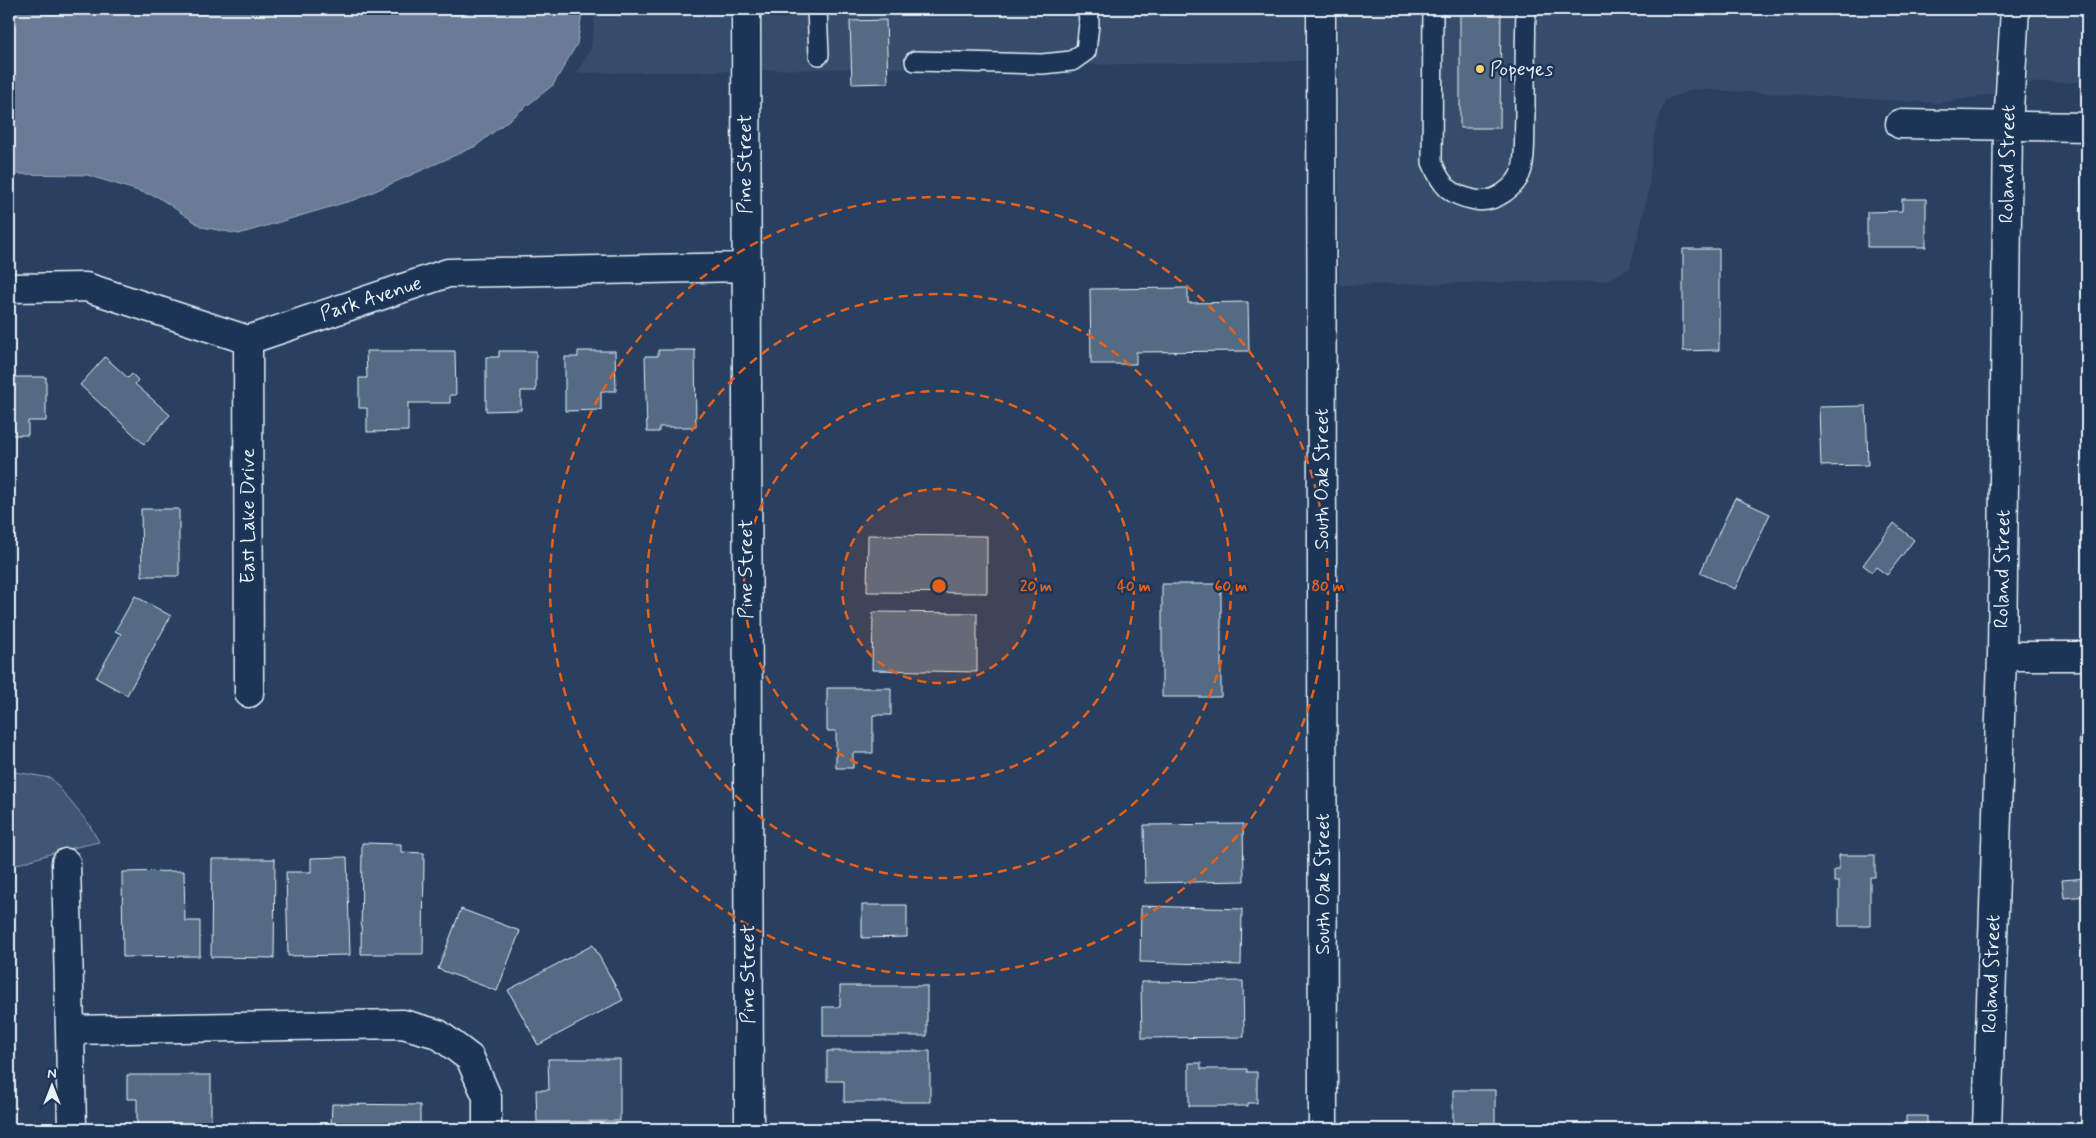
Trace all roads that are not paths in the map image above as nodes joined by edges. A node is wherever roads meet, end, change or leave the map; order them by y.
1 (746, 9) edge
2 (816, 9) edge
3 (1088, 9) edge
4 (1321, 9) edge
5 (1433, 9) edge
6 (1526, 9) edge
7 (2015, 9) edge
8 (819, 55) dead end
9 (915, 60) dead end
10 (1900, 124) dead end
11 (2008, 126) junction
12 (2087, 127) edge
13 (745, 267) junction
14 (9, 288) edge
15 (248, 340) junction
16 (2002, 656) junction
17 (2087, 656) edge
18 (248, 693) dead end
19 (66, 863) dead end
20 (70, 1030) junction
21 (72, 1129) edge
22 (487, 1129) edge
23 (748, 1129) edge
24 (1323, 1129) edge
25 (1987, 1129) edge

1 - 13 street, Pine Street
2 - 8 lane
3 - 9 lane
4 - 24 street, South Oak Street
5 - 6 lane
7 - 11 street, Roland Street
10 - 11 street
11 - 12 street
11 - 16 street, Roland Street
13 - 15 street, Park Avenue
13 - 23 street, Pine Street
14 - 15 street
15 - 18 street, East Lake Drive
16 - 17 street
16 - 25 street, Roland Street
19 - 20 street
20 - 21 street
20 - 22 street

